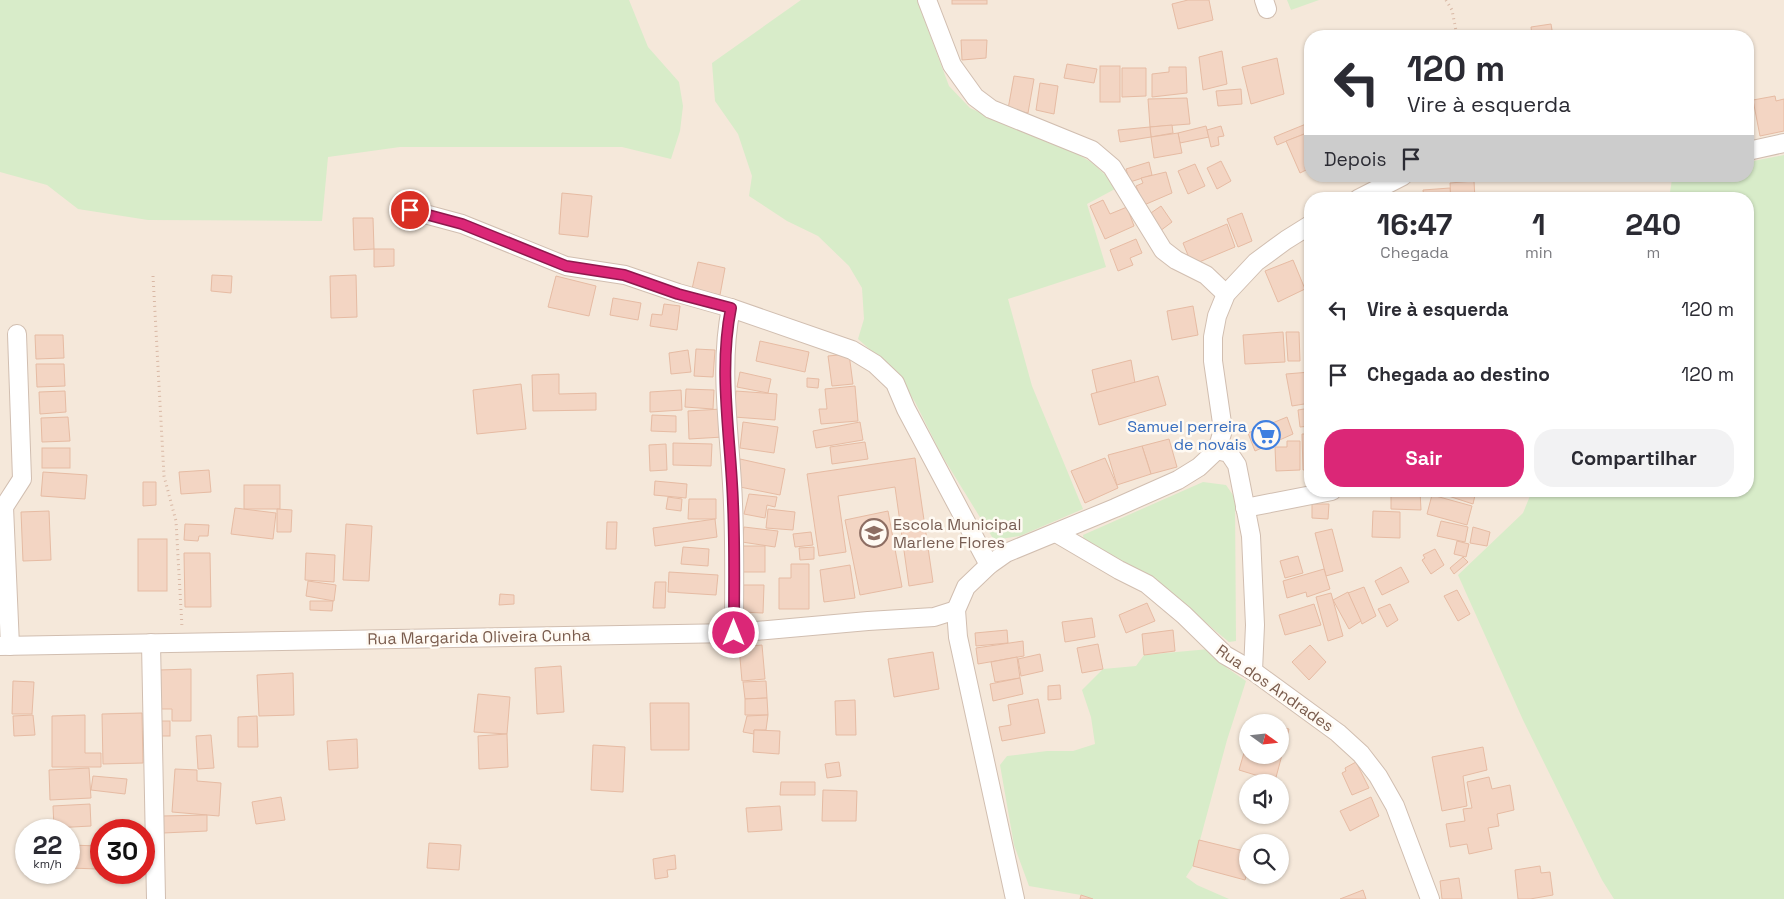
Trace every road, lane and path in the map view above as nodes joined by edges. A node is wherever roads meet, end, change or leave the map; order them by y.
1 (927, 0) edge
2 (1446, 0) edge
3 (1456, 30) edge
4 (1784, 143) edge
5 (1754, 150) edge
6 (1391, 182) edge
7 (1372, 192) edge
8 (410, 210) dead end
9 (1304, 229) edge
10 (152, 276) dead end
11 (1226, 294) junction
12 (731, 308) junction
13 (17, 334) dead end
14 (1217, 450) junction
15 (1304, 496) edge
16 (1245, 508) junction
17 (1056, 533) junction
18 (989, 565) junction
19 (956, 610) junction
20 (734, 633) junction
21 (151, 643) junction
22 (183, 643) junction
23 (5, 646) edge
24 (1253, 671) junction
25 (156, 899) edge
26 (1015, 899) edge
27 (1430, 899) edge

1 - 11 street
2 - 3 path
4 - 5 street
6 - 7 street
8 - 12 street
9 - 11 street
10 - 22 path
11 - 14 street
12 - 18 street
12 - 20 street
13 - 23 street
14 - 16 street
14 - 17 street
15 - 16 street
16 - 24 street
17 - 18 street
17 - 24 street, Rua dos Andrades
18 - 19 street
19 - 20 street, Rua Margarida Oliveira Cunha
19 - 26 street
20 - 22 street, Rua Margarida Oliveira Cunha
21 - 22 street, Rua Margarida Oliveira Cunha
21 - 23 street, Rua Margarida Oliveira Cunha
21 - 25 street
24 - 27 street, Rua dos Andrades

